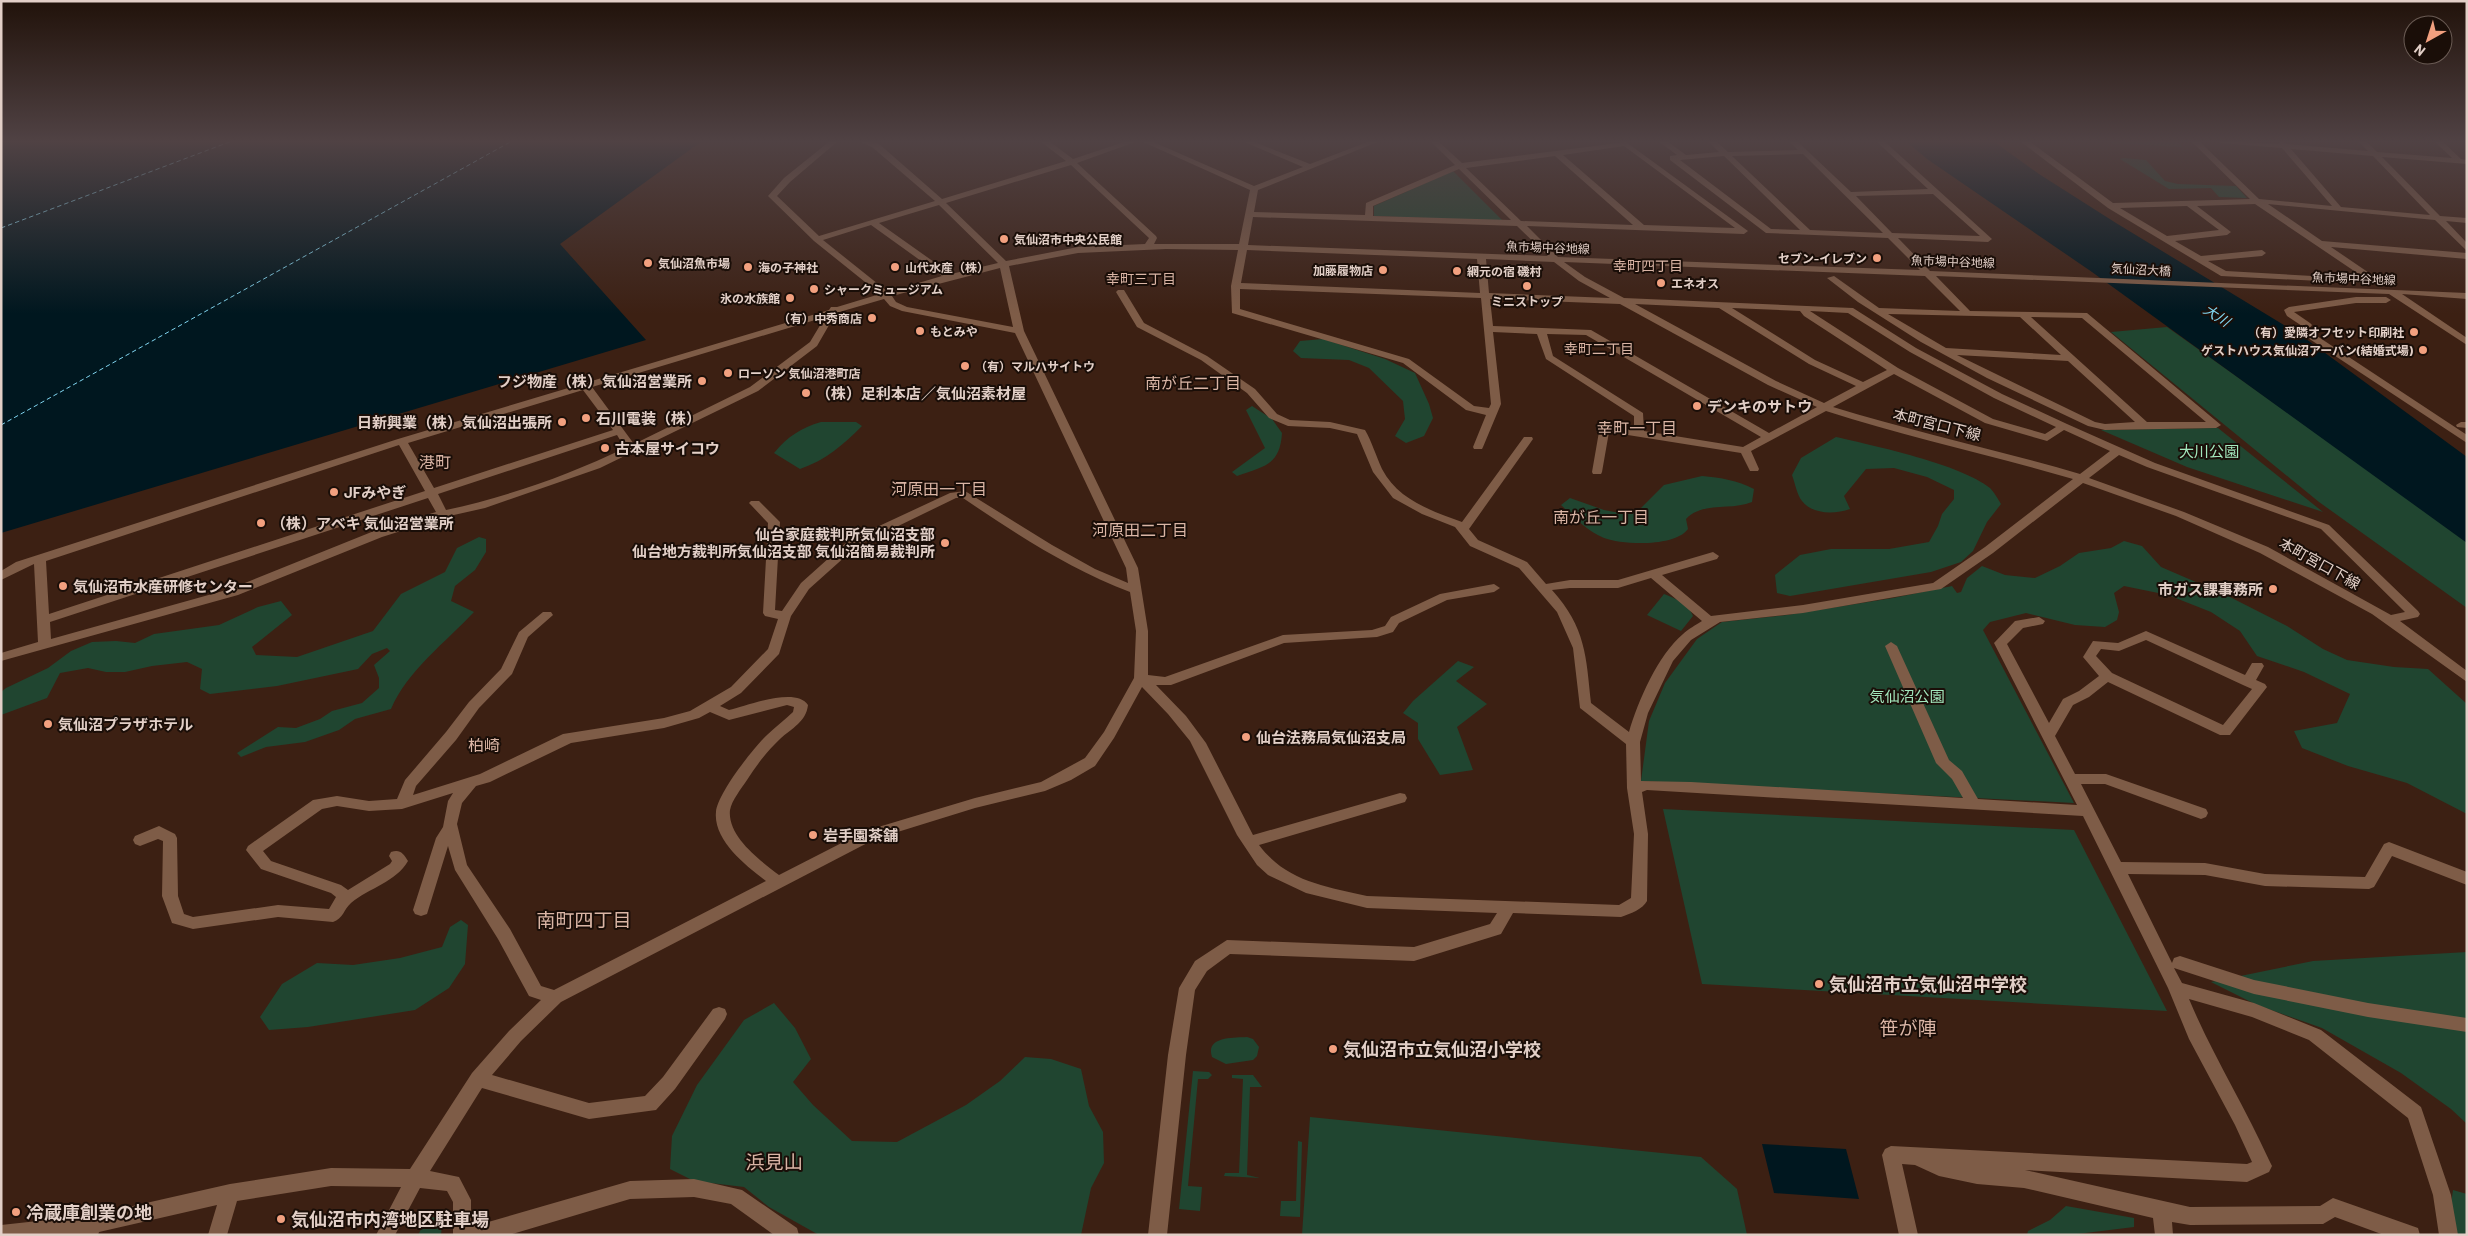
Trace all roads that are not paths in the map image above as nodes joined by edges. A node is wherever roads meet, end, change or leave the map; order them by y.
1 (775, 199) edge
2 (937, 199) edge
3 (948, 199) edge
4 (1111, 199) edge
5 (1252, 199) edge
6 (1384, 199) edge
7 (1493, 199) edge
8 (1608, 199) edge
9 (1700, 199) edge
10 (1727, 199) edge
11 (1772, 199) edge
12 (1854, 199) edge
13 (1944, 199) edge
14 (2101, 199) edge
15 (2255, 199) edge
16 (2330, 199) edge
17 (2419, 199) edge
18 (940, 201) junction
19 (2257, 201) junction
20 (2188, 203) junction
21 (2111, 206) junction
22 (2340, 210) junction
23 (1250, 214) junction
24 (1369, 218) junction
25 (2438, 218) junction
26 (2467, 221) edge
27 (872, 222) junction
28 (1519, 224) junction
29 (1641, 227) junction
30 (1808, 233) junction
31 (1890, 236) junction
32 (817, 239) junction
33 (2166, 239) junction
34 (2319, 244) junction
35 (1148, 247) junction
36 (1244, 248) junction
37 (2467, 248) edge
38 (2262, 253) dead end
39 (2467, 256) edge
40 (1481, 257) junction
41 (2199, 259) junction
42 (1557, 260) junction
43 (1004, 264) junction
44 (1925, 272) junction
45 (949, 277) junction
46 (2041, 277) joint
47 (1831, 278) dead end
48 (2376, 282) junction
49 (1236, 286) junction
50 (2239, 286) joint
51 (1121, 292) dead end
52 (2392, 292) junction
53 (885, 294) junction
54 (1484, 295) junction
55 (2467, 296) edge
56 (1620, 300) junction
57 (2403, 300) junction
58 (1720, 304) junction
59 (1802, 308) junction
60 (834, 309) junction
61 (1877, 311) junction
62 (1968, 314) junction
63 (2022, 314) junction
64 (2307, 325) junction
65 (1488, 329) junction
66 (1019, 331) junction
67 (1541, 331) junction
68 (2465, 340) edge
69 (1943, 351) junction
70 (2069, 358) junction
71 (1894, 370) junction
72 (586, 386) junction
73 (1863, 386) junction
74 (1824, 407) junction
75 (1493, 411) junction
76 (2144, 425) junction
77 (2063, 426) junction
78 (2465, 427) edge
79 (619, 431) junction
80 (1639, 434) junction
81 (1769, 437) junction
82 (1528, 438) dead end
83 (402, 440) junction
84 (2467, 440) edge
85 (1478, 447) dead end
86 (632, 449) junction
87 (1745, 450) junction
88 (2117, 451) junction
89 (1754, 469) dead end
90 (1597, 472) dead end
91 (2080, 478) junction
92 (432, 493) junction
93 (755, 503) dead end
94 (443, 514) junction
95 (1463, 529) junction
96 (1714, 556) dead end
97 (40, 559) junction
98 (1652, 573) junction
99 (1, 576) edge
100 (1494, 588) dead end
101 (1543, 588) junction
102 (1136, 590) junction
103 (547, 615) dead end
104 (785, 616) junction
105 (44, 620) junction
106 (2389, 620) junction
107 (2039, 621) dead end
108 (1711, 622) junction
109 (45, 645) junction
110 (1891, 646) dead end
111 (1, 657) edge
112 (2257, 666) dead end
113 (2107, 676) junction
114 (1141, 678) junction
115 (2467, 678) edge
116 (2248, 682) junction
117 (710, 706) junction
118 (2048, 736) junction
119 (1633, 742) junction
120 (2070, 779) junction
121 (473, 781) junction
122 (1634, 788) junction
123 (1400, 798) dead end
124 (1973, 803) junction
125 (402, 804) junction
126 (2087, 812) junction
127 (2201, 813) dead end
128 (451, 828) junction
129 (140, 840) dead end
130 (1250, 842) junction
131 (396, 856) dead end
132 (2117, 868) junction
133 (2467, 879) edge
134 (779, 883) junction
135 (342, 901) junction
136 (1508, 908) junction
137 (421, 910) dead end
138 (2180, 963) dead end
139 (2176, 988) junction
140 (555, 998) junction
141 (719, 1014) dead end
142 (2467, 1024) edge
143 (478, 1079) junction
144 (1913, 1156) junction
145 (415, 1178) junction
146 (230, 1193) junction
147 (2162, 1210) junction
148 (90, 1229) edge
149 (1, 1234) edge
150 (217, 1235) edge
151 (385, 1235) edge
152 (462, 1235) edge
153 (476, 1235) edge
154 (790, 1235) edge
155 (1158, 1235) edge
156 (1909, 1235) edge
157 (2164, 1235) edge
158 (2411, 1235) edge
159 (2449, 1235) edge

1 - 32 street
2 - 18 street
3 - 18 street
4 - 35 street
5 - 23 street
6 - 24 street
7 - 28 street, 本町宮口下線
8 - 29 street
9 - 29 street
10 - 30 street
11 - 30 street
12 - 31 street
13 - 31 street
14 - 21 street
15 - 19 street
16 - 22 street
17 - 25 street
18 - 27 street
18 - 43 street
19 - 20 street
19 - 22 street
19 - 34 street
20 - 21 street
20 - 33 street
21 - 33 street
22 - 25 street
23 - 24 street
23 - 36 street
24 - 28 street
25 - 26 street
25 - 37 street
27 - 32 street
27 - 45 street
28 - 29 street
28 - 42 street, 本町宮口下線
30 - 31 street
31 - 44 street
32 - 53 street
33 - 41 street
34 - 39 street
34 - 48 street
35 - 36 street, 魚市場中谷地線
35 - 43 street, 魚市場中谷地線
36 - 40 street, 魚市場中谷地線
36 - 49 street
38 - 41 street
40 - 42 street, 魚市場中谷地線
40 - 54 street
41 - 48 street
42 - 44 street, 魚市場中谷地線
42 - 56 street, 本町宮口下線
43 - 45 street, 魚市場中谷地線
43 - 66 street
44 - 46 street, 魚市場中谷地線
44 - 62 street
45 - 53 street, 魚市場中谷地線
46 - 50 street, 気仙沼大橋
47 - 61 street
48 - 52 street
49 - 54 street
49 - 75 street
50 - 52 street, 魚市場中谷地線
51 - 95 street
52 - 55 street, 魚市場中谷地線
52 - 57 street
53 - 60 street, 魚市場中谷地線
53 - 66 street
54 - 56 street
54 - 65 street
56 - 58 street
56 - 74 street, 本町宮口下線
57 - 64 street
57 - 68 street
58 - 59 street
58 - 73 street
59 - 71 street
59 - 77 street
60 - 72 street, 魚市場中谷地線
60 - 86 street
61 - 62 street
61 - 69 street
62 - 63 street
63 - 70 street
63 - 76 street
64 - 78 street
64 - 84 street
65 - 67 street
65 - 75 street
66 - 102 street
67 - 80 street
67 - 81 street
69 - 70 street
69 - 76 street
70 - 76 street
71 - 73 street
71 - 77 street
72 - 79 street
72 - 83 street, 魚市場中谷地線
73 - 74 street
74 - 81 street
74 - 91 street, 本町宮口下線
75 - 85 street
77 - 88 street
79 - 86 street
79 - 92 street
80 - 87 street
80 - 90 street
81 - 87 street
82 - 95 street
83 - 92 street
83 - 97 street, 魚市場中谷地線
86 - 94 street
87 - 89 street
88 - 91 street
88 - 106 street
91 - 106 street, 本町宮口下線
91 - 108 street
92 - 94 street
92 - 105 street
93 - 104 street
94 - 109 street
95 - 101 street
96 - 98 street
97 - 99 street, 魚市場中谷地線
97 - 105 street
98 - 101 street
98 - 108 street
100 - 114 street
101 - 119 street
102 - 104 street
102 - 114 street
103 - 125 street
104 - 117 street
105 - 109 street
106 - 115 street, 本町宮口下線
107 - 118 street
108 - 119 street
109 - 111 street
110 - 124 street
112 - 116 street
113 - 116 street
113 - 116 street
113 - 118 street
114 - 130 street
114 - 134 street
117 - 121 street
117 - 134 street
118 - 120 street
119 - 122 street
120 - 126 street
120 - 127 street
121 - 125 street
121 - 128 street
122 - 124 street
122 - 136 street
123 - 130 street
124 - 126 street
125 - 135 street
126 - 132 street
128 - 137 street
128 - 140 street
129 - 135 street
130 - 136 street
131 - 135 street
132 - 133 street
132 - 139 street
134 - 140 street
136 - 155 street
138 - 142 street
139 - 144 street
139 - 159 street
140 - 143 street
141 - 143 street
143 - 145 street
144 - 147 street
144 - 156 street
145 - 146 street
145 - 151 street
145 - 152 street
146 - 148 street
146 - 150 street
147 - 157 street
147 - 158 street
148 - 149 street
153 - 154 street

